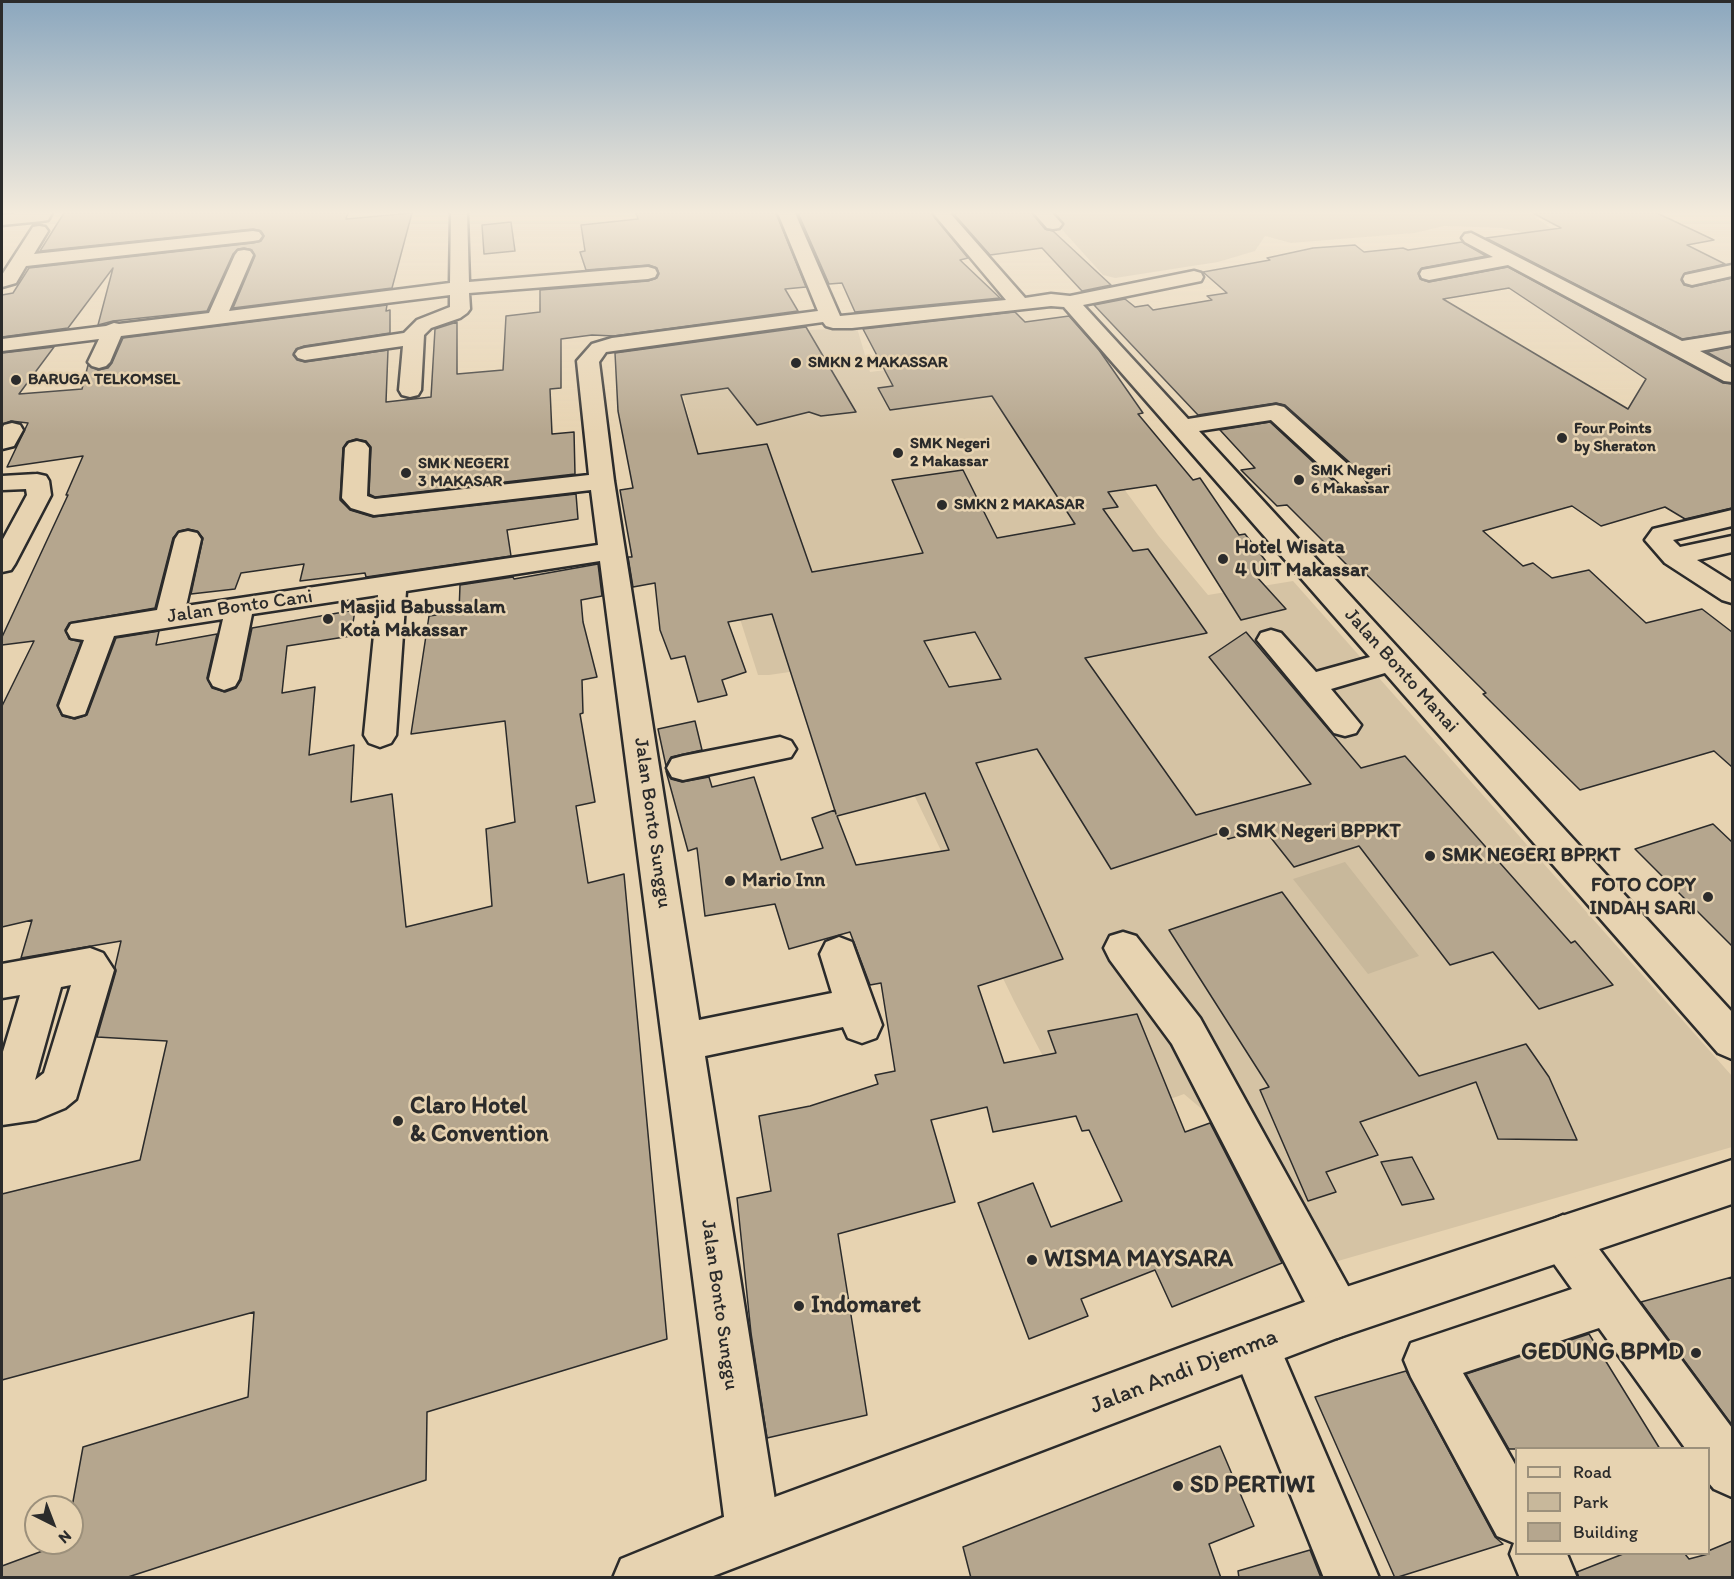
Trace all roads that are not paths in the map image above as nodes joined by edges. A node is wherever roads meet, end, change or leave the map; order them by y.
1 (230, 287) edge
2 (476, 287) edge
3 (819, 287) edge
4 (1005, 287) edge
5 (1146, 287) edge
6 (1562, 287) edge
7 (459, 288) junction
8 (1070, 302) junction
9 (1020, 304) junction
10 (829, 315) junction
11 (216, 319) junction
12 (114, 329) junction
13 (414, 338) junction
14 (1732, 339) edge
15 (2, 345) edge
16 (1680, 348) junction
17 (305, 354) dead end
18 (2, 356) edge
19 (1732, 376) edge
20 (410, 390) dead end
21 (1182, 426) junction
22 (357, 448) dead end
23 (602, 481) junction
24 (2, 483) edge
25 (1354, 483) dead end
26 (1732, 518) edge
27 (188, 539) dead end
28 (1732, 544) edge
29 (613, 551) junction
30 (1674, 557) junction
31 (2, 564) edge
32 (393, 584) junction
33 (1730, 590) edge
34 (238, 609) junction
35 (169, 618) junction
36 (1271, 640) dead end
37 (1392, 661) junction
38 (224, 680) dead end
39 (1310, 684) junction
40 (74, 706) dead end
41 (1345, 725) dead end
42 (380, 735) dead end
43 (780, 748) dead end
44 (665, 772) junction
45 (1123, 948) dead end
46 (839, 954) dead end
47 (2, 981) edge
48 (1732, 1040) edge
49 (682, 1042) junction
50 (4, 1104) edge
51 (1732, 1182) edge
52 (1563, 1238) junction
53 (1608, 1301) junction
54 (1337, 1314) junction
55 (1255, 1346) junction
56 (1732, 1471) edge
57 (1515, 1515) edge
58 (753, 1533) junction
59 (1538, 1555) edge
60 (640, 1578) edge
61 (1353, 1578) edge
62 (1550, 1578) edge

1 - 11 street
2 - 7 street
3 - 10 street
4 - 9 street
5 - 8 street
6 - 16 street
7 - 11 street
7 - 13 street
8 - 9 street
8 - 21 street, Jalan Bonto Manai
9 - 10 street
10 - 23 street, Jalan Bonto Sunggu
11 - 12 street
12 - 15 street
12 - 18 street
13 - 17 street
13 - 20 street
14 - 16 street
16 - 19 street
21 - 25 street
21 - 37 street, Jalan Bonto Manai
22 - 23 street
23 - 29 street, Jalan Bonto Sunggu
24 - 31 street
26 - 30 street
27 - 35 street
28 - 30 street
29 - 32 street, Jalan Bonto Cani
29 - 44 street, Jalan Bonto Sunggu
30 - 33 street
32 - 34 street, Jalan Bonto Cani
32 - 42 street
34 - 35 street, Jalan Bonto Cani
34 - 38 street
35 - 40 street, Jalan Bonto Cani
36 - 39 street
37 - 39 street
37 - 48 street, Jalan Bonto Manai
39 - 41 street
43 - 44 street
44 - 49 street, Jalan Bonto Sunggu
45 - 54 street
46 - 49 street
47 - 50 street
49 - 58 street, Jalan Bonto Sunggu
51 - 52 street, Jalan Andi Djemma
52 - 53 street
52 - 54 street, Jalan Andi Djemma
53 - 56 street
53 - 57 street
54 - 55 street, Jalan Andi Djemma
55 - 58 street, Jalan Andi Djemma
55 - 61 street
58 - 60 street, Jalan Andi Djemma
59 - 62 street

